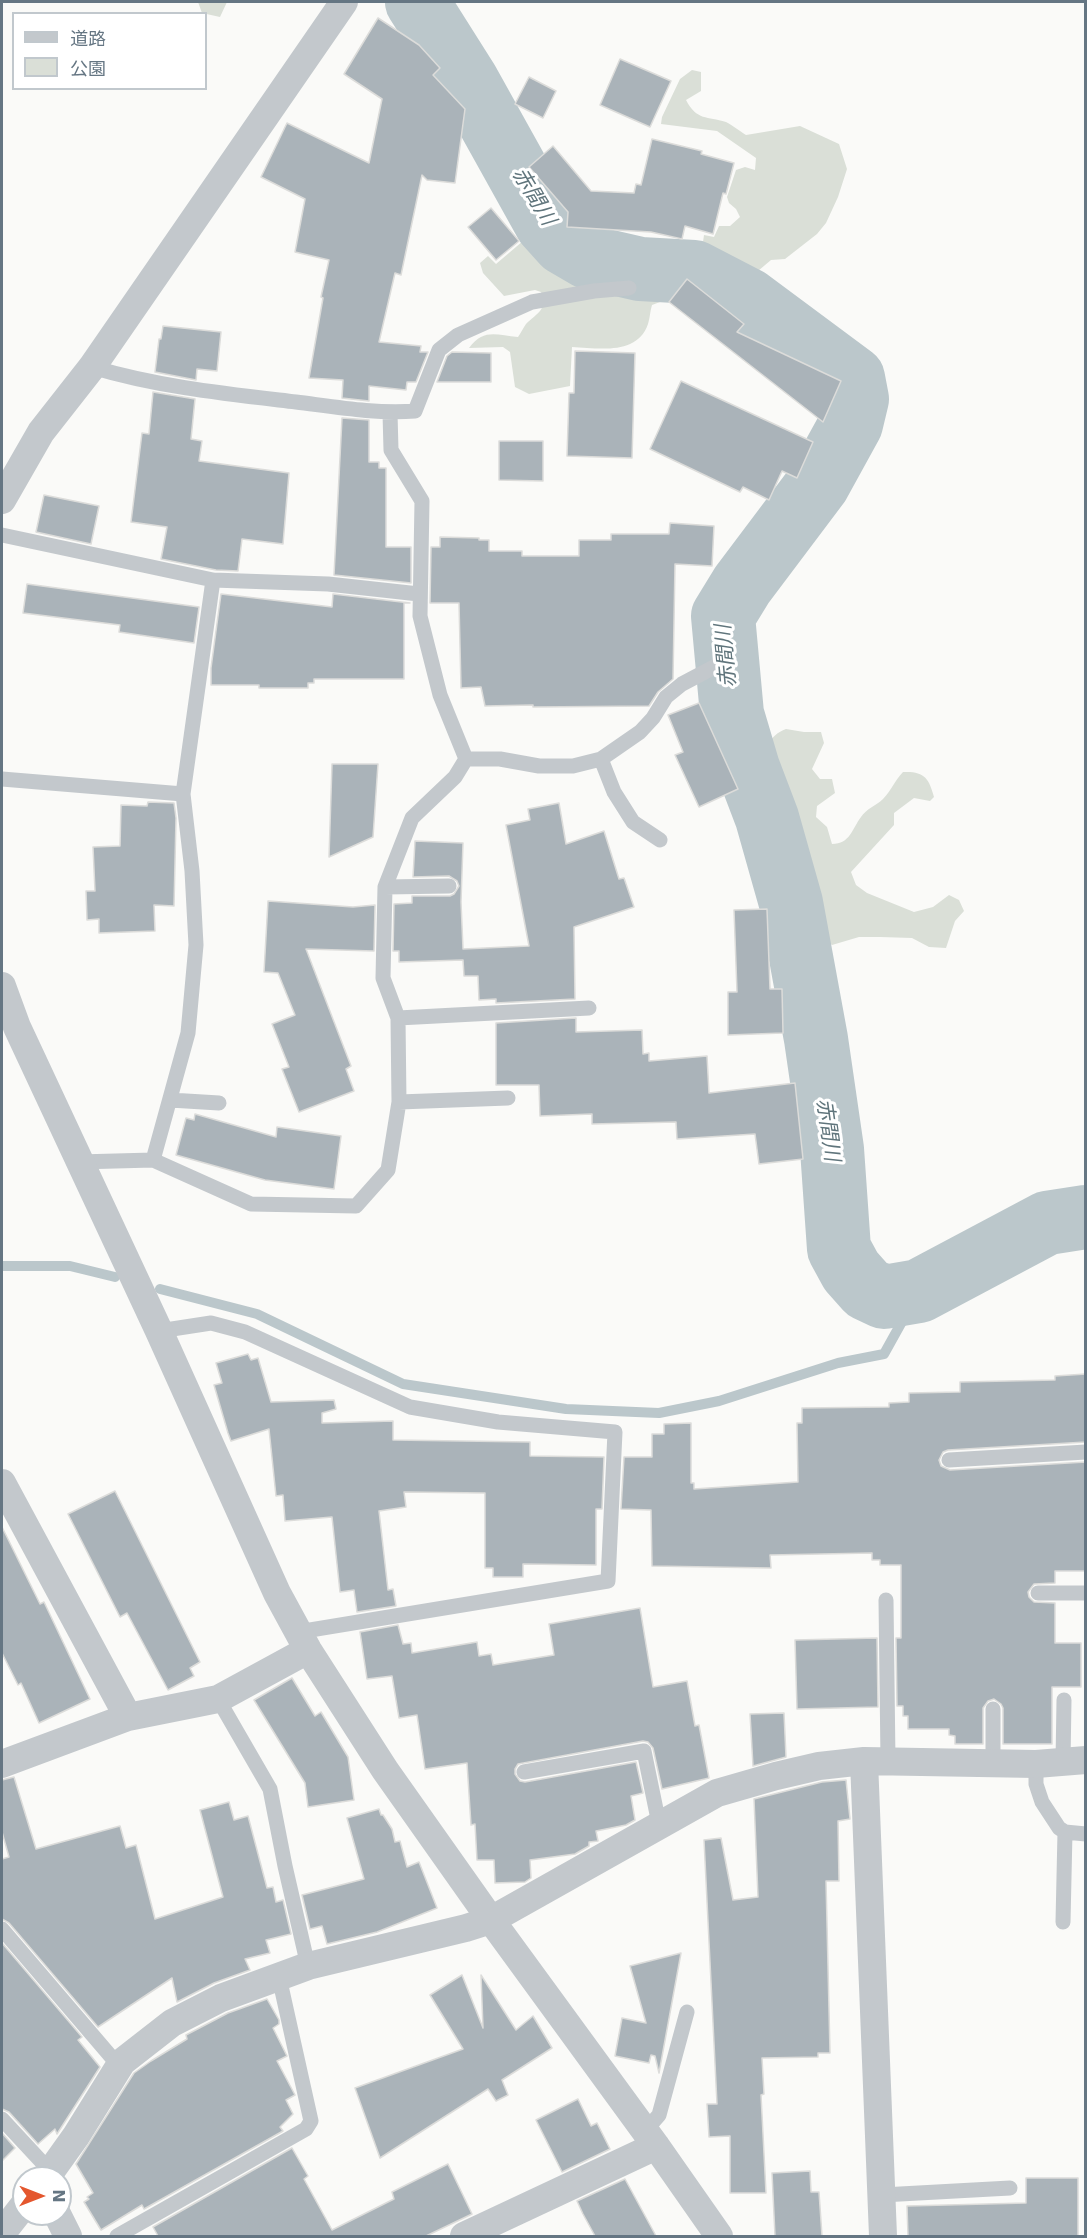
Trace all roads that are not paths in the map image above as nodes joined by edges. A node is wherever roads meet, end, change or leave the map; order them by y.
1 (344, 2) edge
2 (629, 288) dead end
3 (92, 367) junction
4 (390, 413) junction
5 (2, 500) edge
6 (2, 535) edge
7 (213, 580) junction
8 (419, 594) junction
9 (716, 666) dead end
10 (466, 759) junction
11 (601, 759) junction
12 (2, 778) edge
13 (183, 794) junction
14 (660, 840) dead end
15 (449, 886) dead end
16 (385, 887) junction
17 (2, 986) edge
18 (590, 1008) dead end
19 (398, 1018) junction
20 (508, 1098) dead end
21 (170, 1100) junction
22 (399, 1102) junction
23 (219, 1103) dead end
24 (153, 1160) junction
25 (78, 1162) junction
26 (159, 1331) junction
27 (1086, 1452) edge
28 (949, 1460) dead end
29 (2, 1483) edge
30 (1038, 1593) dead end
31 (1086, 1593) edge
32 (886, 1600) dead end
33 (303, 1641) junction
34 (218, 1699) junction
35 (1064, 1700) dead end
36 (993, 1709) dead end
37 (128, 1717) junction
38 (876, 1761) junction
39 (1062, 1762) edge
40 (993, 1763) junction
41 (2, 1764) edge
42 (524, 1772) dead end
43 (659, 1824) junction
44 (1065, 1832) junction
45 (1086, 1834) edge
46 (490, 1920) junction
47 (1063, 1922) dead end
48 (2, 1929) edge
49 (308, 1966) junction
50 (279, 1977) junction
51 (687, 2013) dead end
52 (119, 2066) junction
53 (2, 2119) edge
54 (650, 2139) junction
55 (41, 2166) edge
56 (55, 2166) edge
57 (1010, 2188) dead end
58 (882, 2195) junction
59 (12, 2220) edge
60 (2, 2233) edge
61 (117, 2236) edge
62 (464, 2236) edge
63 (719, 2236) edge
64 (883, 2236) edge

1 - 3 street
2 - 4 lane
3 - 4 lane
3 - 5 street
4 - 8 lane
6 - 7 lane
7 - 8 lane
7 - 13 lane
8 - 10 lane
9 - 11 lane
10 - 11 lane
10 - 16 lane
11 - 14 lane
12 - 13 lane
13 - 21 lane
15 - 16 lane
16 - 19 lane
17 - 25 street
18 - 19 lane
19 - 22 lane
20 - 22 lane
21 - 23 lane
21 - 24 lane
22 - 24 lane
24 - 25 lane
25 - 26 street
26 - 33 street
26 - 33 lane
27 - 28 lane
29 - 37 street
30 - 31 lane
32 - 38 lane
33 - 34 street
33 - 46 street
34 - 37 street
34 - 49 lane
35 - 39 lane
36 - 40 lane
37 - 41 street
38 - 40 street
38 - 43 street
38 - 58 street
39 - 40 street
39 - 44 lane
42 - 43 lane
43 - 46 street
44 - 45 lane
44 - 47 lane
46 - 49 street
46 - 54 street
48 - 52 lane
49 - 50 street
50 - 52 street
50 - 61 lane
51 - 54 lane
52 - 56 street
53 - 55 lane
54 - 62 street
54 - 63 street
57 - 58 lane
58 - 64 street
59 - 60 street

